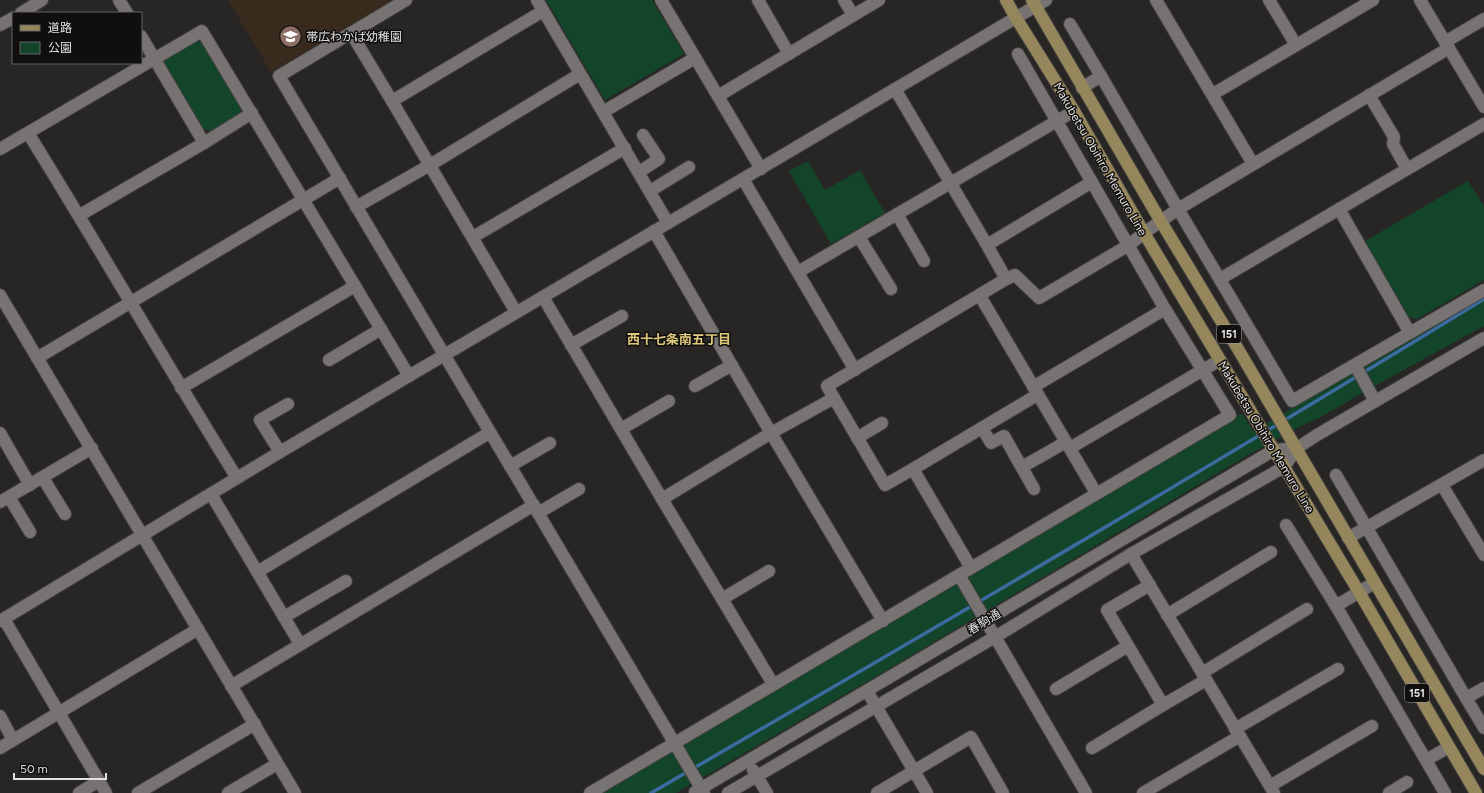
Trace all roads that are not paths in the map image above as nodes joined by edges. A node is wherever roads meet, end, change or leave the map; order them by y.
1 (42, 0) edge
2 (119, 0) edge
3 (406, 0) edge
4 (537, 0) edge
5 (661, 0) edge
6 (758, 0) edge
7 (844, 0) edge
8 (879, 0) edge
9 (1006, 0) edge
10 (1046, 0) edge
11 (1156, 0) edge
12 (1269, 0) edge
13 (1373, 0) edge
14 (1420, 0) edge
15 (1033, 3) edge
16 (543, 11) junction
17 (23, 12) edge
18 (126, 12) edge
19 (853, 15) junction
20 (1016, 18) junction
21 (12, 19) edge
22 (1484, 19) edge
23 (1070, 24) dead end
24 (0, 25) edge
25 (351, 33) junction
26 (142, 38) edge
27 (1296, 45) junction
28 (1447, 45) junction
29 (790, 54) junction
30 (1018, 54) dead end
31 (154, 58) junction
32 (694, 58) junction
33 (580, 74) junction
34 (1101, 76) junction
35 (1082, 88) junction
36 (895, 89) junction
37 (1213, 94) junction
38 (1369, 95) junction
39 (718, 96) junction
40 (392, 101) junction
41 (1484, 107) edge
42 (603, 112) junction
43 (1074, 112) junction
44 (252, 113) junction
45 (1057, 121) junction
46 (1484, 124) edge
47 (28, 133) junction
48 (643, 135) dead end
49 (204, 143) junction
50 (0, 148) edge
51 (624, 148) junction
52 (1253, 164) junction
53 (430, 165) junction
54 (689, 167) dead end
55 (761, 169) junction
56 (1407, 169) junction
57 (638, 172) junction
58 (340, 178) junction
59 (743, 179) junction
60 (1092, 182) junction
61 (950, 183) junction
62 (650, 191) junction
63 (303, 199) junction
64 (356, 207) junction
65 (1178, 209) junction
66 (1339, 209) junction
67 (897, 214) junction
68 (80, 215) junction
69 (1160, 220) junction
70 (668, 223) junction
71 (654, 231) junction
72 (1144, 232) junction
73 (473, 237) junction
74 (859, 237) junction
75 (987, 245) junction
76 (1129, 245) junction
77 (924, 261) dead end
78 (798, 272) junction
79 (1006, 279) junction
80 (1220, 279) junction
81 (355, 286) junction
82 (891, 289) dead end
83 (1484, 290) edge
84 (0, 295) edge
85 (980, 296) junction
86 (543, 298) junction
87 (130, 303) junction
88 (1165, 309) junction
89 (516, 312) junction
90 (622, 316) dead end
91 (381, 329) junction
92 (1410, 333) junction
93 (1255, 338) junction
94 (1484, 338) edge
95 (571, 345) junction
96 (1238, 349) junction
97 (445, 355) junction
98 (37, 358) junction
99 (329, 360) dead end
100 (1220, 360) junction
101 (732, 365) junction
102 (1356, 365) junction
103 (855, 370) junction
104 (1203, 370) junction
105 (409, 376) junction
106 (695, 386) dead end
107 (181, 388) junction
108 (1035, 391) junction
109 (834, 398) junction
110 (669, 401) dead end
111 (1375, 401) junction
112 (288, 404) dead end
113 (882, 423) dead end
114 (982, 428) junction
115 (621, 429) junction
116 (0, 432) edge
117 (489, 433) junction
118 (771, 433) junction
119 (857, 438) junction
120 (550, 443) dead end
121 (1068, 445) junction
122 (92, 448) junction
123 (1297, 448) junction
124 (1274, 450) junction
125 (280, 452) junction
126 (1484, 460) edge
127 (510, 466) junction
128 (1284, 466) junction
129 (1022, 467) junction
130 (913, 469) junction
131 (1336, 475) dead end
132 (43, 478) junction
133 (237, 478) junction
134 (30, 485) junction
135 (1442, 485) junction
136 (579, 489) dead end
137 (1034, 489) dead end
138 (1096, 493) junction
139 (211, 494) junction
140 (662, 499) junction
141 (4, 500) edge
142 (536, 509) junction
143 (65, 514) dead end
144 (1286, 525) dead end
145 (1367, 527) junction
146 (30, 532) dead end
147 (141, 535) junction
148 (1348, 538) junction
149 (1271, 552) dead end
150 (1131, 554) junction
151 (1484, 554) edge
152 (971, 568) junction
153 (769, 571) dead end
154 (257, 572) junction
155 (959, 575) junction
156 (346, 581) dead end
157 (1374, 583) junction
158 (1150, 585) junction
159 (1359, 592) junction
160 (722, 599) junction
161 (1336, 606) junction
162 (1307, 609) dead end
163 (1167, 615) junction
164 (284, 617) junction
165 (2, 620) edge
166 (883, 621) junction
167 (985, 621) junction
168 (198, 629) junction
169 (995, 637) junction
170 (300, 644) junction
171 (1128, 646) junction
172 (1338, 669) dead end
173 (1204, 676) junction
174 (773, 684) junction
175 (231, 686) junction
176 (1484, 688) edge
177 (1056, 689) dead end
178 (867, 690) junction
179 (1466, 698) junction
180 (1163, 705) junction
181 (876, 706) junction
182 (59, 713) junction
183 (0, 716) edge
184 (255, 724) junction
185 (1372, 726) dead end
186 (1484, 728) edge
187 (1238, 732) junction
188 (13, 740) junction
189 (675, 743) junction
190 (1449, 747) junction
191 (0, 748) edge
192 (1092, 748) dead end
193 (1426, 760) junction
194 (748, 761) junction
195 (277, 764) junction
196 (1484, 769) edge
197 (913, 771) junction
198 (757, 776) junction
199 (99, 781) junction
200 (1408, 782) dead end
201 (1272, 789) edge
202 (1484, 791) edge
203 (700, 792) edge
204 (79, 793) edge
205 (106, 793) edge
206 (138, 793) edge
207 (228, 793) edge
208 (295, 793) edge
209 (590, 793) edge
210 (728, 793) edge
211 (767, 793) edge
212 (877, 793) edge
213 (927, 793) edge
214 (1003, 793) edge
215 (1086, 793) edge
216 (1143, 793) edge
217 (1389, 793) edge
218 (1445, 793) edge
219 (1476, 793) edge
220 (1480, 793) edge

1 - 17 street
2 - 18 street
3 - 25 street
4 - 16 street
5 - 32 street
6 - 29 street
7 - 19 street
8 - 19 street
9 - 20 main road, Makubetsu Obihiro Memuro Line / 151
10 - 15 street
11 - 37 street
12 - 27 street
13 - 27 street
14 - 28 street
15 - 20 street
15 - 35 main road, Makubetsu Obihiro Memuro Line / 151
16 - 33 street
16 - 40 street
19 - 29 street
20 - 36 street
20 - 43 main road, Makubetsu Obihiro Memuro Line / 151
21 - 24 street
22 - 28 street
23 - 34 street
25 - 40 street
25 - 58 street
26 - 31 street
27 - 37 street
28 - 38 street
28 - 41 street
29 - 39 street
30 - 45 street
31 - 44 street
31 - 47 street
31 - 49 street
32 - 39 street
32 - 42 street
33 - 42 street
33 - 53 street
34 - 35 street
34 - 65 street
35 - 69 main road, Makubetsu Obihiro Memuro Line / 151
36 - 55 street
36 - 61 street
37 - 52 street
38 - 52 street
38 - 56 street
39 - 55 street
40 - 53 street
42 - 51 street
43 - 45 street
43 - 72 main road, Makubetsu Obihiro Memuro Line / 151
44 - 49 street
44 - 63 street
45 - 60 street
45 - 61 street
46 - 56 street
47 - 50 street
47 - 68 street
48 - 57 street
49 - 68 street
51 - 57 street
51 - 73 street
52 - 65 street
53 - 64 street
53 - 73 street
54 - 62 street
55 - 59 street
56 - 66 street
57 - 62 street
58 - 63 street
58 - 64 street
59 - 70 street
59 - 78 street
60 - 75 street
60 - 76 street
61 - 67 street
61 - 75 street
62 - 70 street
63 - 81 street
63 - 87 street
64 - 97 street
65 - 69 street
65 - 80 street
66 - 80 street
66 - 92 street
67 - 74 street
67 - 77 street
68 - 87 street
69 - 72 street
69 - 96 main road, Makubetsu Obihiro Memuro Line / 151
70 - 71 street
71 - 86 street
71 - 101 street
72 - 76 street
72 - 100 main road, Makubetsu Obihiro Memuro Line / 151
73 - 89 street
74 - 78 street
74 - 82 street
75 - 79 street
76 - 79 street
76 - 88 street
78 - 103 street
79 - 85 street
80 - 93 street
81 - 91 street
81 - 107 street
83 - 92 street
84 - 98 street
85 - 103 street
85 - 108 street
86 - 89 street
86 - 95 street
87 - 98 street
87 - 107 street
88 - 104 street
88 - 108 street
89 - 97 street
90 - 95 street
91 - 99 street
91 - 105 street
92 - 102 street
93 - 96 street
93 - 102 street
94 - 111 street
95 - 115 street
96 - 123 main road, Makubetsu Obihiro Memuro Line / 151
97 - 105 street
97 - 117 street
98 - 122 street
100 - 104 street
100 - 124 main road, Makubetsu Obihiro Memuro Line / 151
101 - 106 street
101 - 118 street
102 - 111 street
103 - 109 street
104 - 121 street
104 - 138 street
105 - 125 street
107 - 133 street
108 - 114 street
108 - 121 street
109 - 118 street
109 - 119 street
110 - 115 street
111 - 123 street
112 - 125 street
113 - 119 street
114 - 129 street
114 - 130 street
115 - 140 street
116 - 134 street
117 - 127 street
117 - 154 street
118 - 140 street
118 - 166 street
119 - 130 street
120 - 127 street
121 - 129 street
121 - 138 street
122 - 132 street
122 - 147 street
123 - 124 street
123 - 128 street
123 - 148 main road, Makubetsu Obihiro Memuro Line / 151
124 - 128 main road, Makubetsu Obihiro Memuro Line / 151
124 - 167 street, 春駒通
125 - 133 street
126 - 135 street
127 - 142 street
128 - 150 street, 春駒通
128 - 159 main road, Makubetsu Obihiro Memuro Line / 151
129 - 137 street
130 - 152 street
131 - 145 street
132 - 134 street
132 - 143 street
133 - 139 street
134 - 141 street
135 - 145 street
135 - 151 street
136 - 142 street
138 - 152 street
139 - 147 street
139 - 154 street
140 - 160 street
141 - 146 street
142 - 170 street
142 - 189 street
144 - 161 street
145 - 148 street
145 - 179 street
147 - 165 street
147 - 168 street
148 - 157 main road, Makubetsu Obihiro Memuro Line / 151
149 - 163 street
150 - 158 street
150 - 169 street, 春駒通
152 - 155 street
153 - 160 street
154 - 164 street
155 - 166 street
155 - 167 street
156 - 164 street
157 - 159 street
157 - 196 main road, Makubetsu Obihiro Memuro Line / 151
158 - 163 street
158 - 171 street
159 - 161 street
159 - 190 main road, Makubetsu Obihiro Memuro Line / 151
160 - 174 street
161 - 193 street
162 - 173 street
163 - 173 street
164 - 170 street
165 - 182 street
166 - 174 street
167 - 169 street
167 - 178 street, 春駒通
168 - 175 street
168 - 182 street
169 - 181 street, 春駒通
169 - 215 street
170 - 175 street
171 - 177 street
171 - 180 street
172 - 187 street
173 - 180 street
173 - 187 street
174 - 189 street
175 - 184 street
176 - 179 street
178 - 181 street
178 - 194 street, 春駒通
179 - 186 street
180 - 192 street
181 - 197 street
181 - 198 street, 春駒通
182 - 188 street
182 - 199 street
183 - 188 street
184 - 195 street
184 - 206 street
185 - 201 street
187 - 201 street
187 - 216 street
188 - 191 street
189 - 203 street
189 - 209 street
190 - 193 street
190 - 219 main road, Makubetsu Obihiro Memuro Line / 151
193 - 218 street
194 - 198 street
194 - 203 street, 春駒通
195 - 207 street
195 - 208 street
197 - 212 street
197 - 213 street
197 - 214 street
198 - 210 street, 春駒通
198 - 211 street
199 - 204 street
199 - 205 street
200 - 217 street
202 - 220 street

